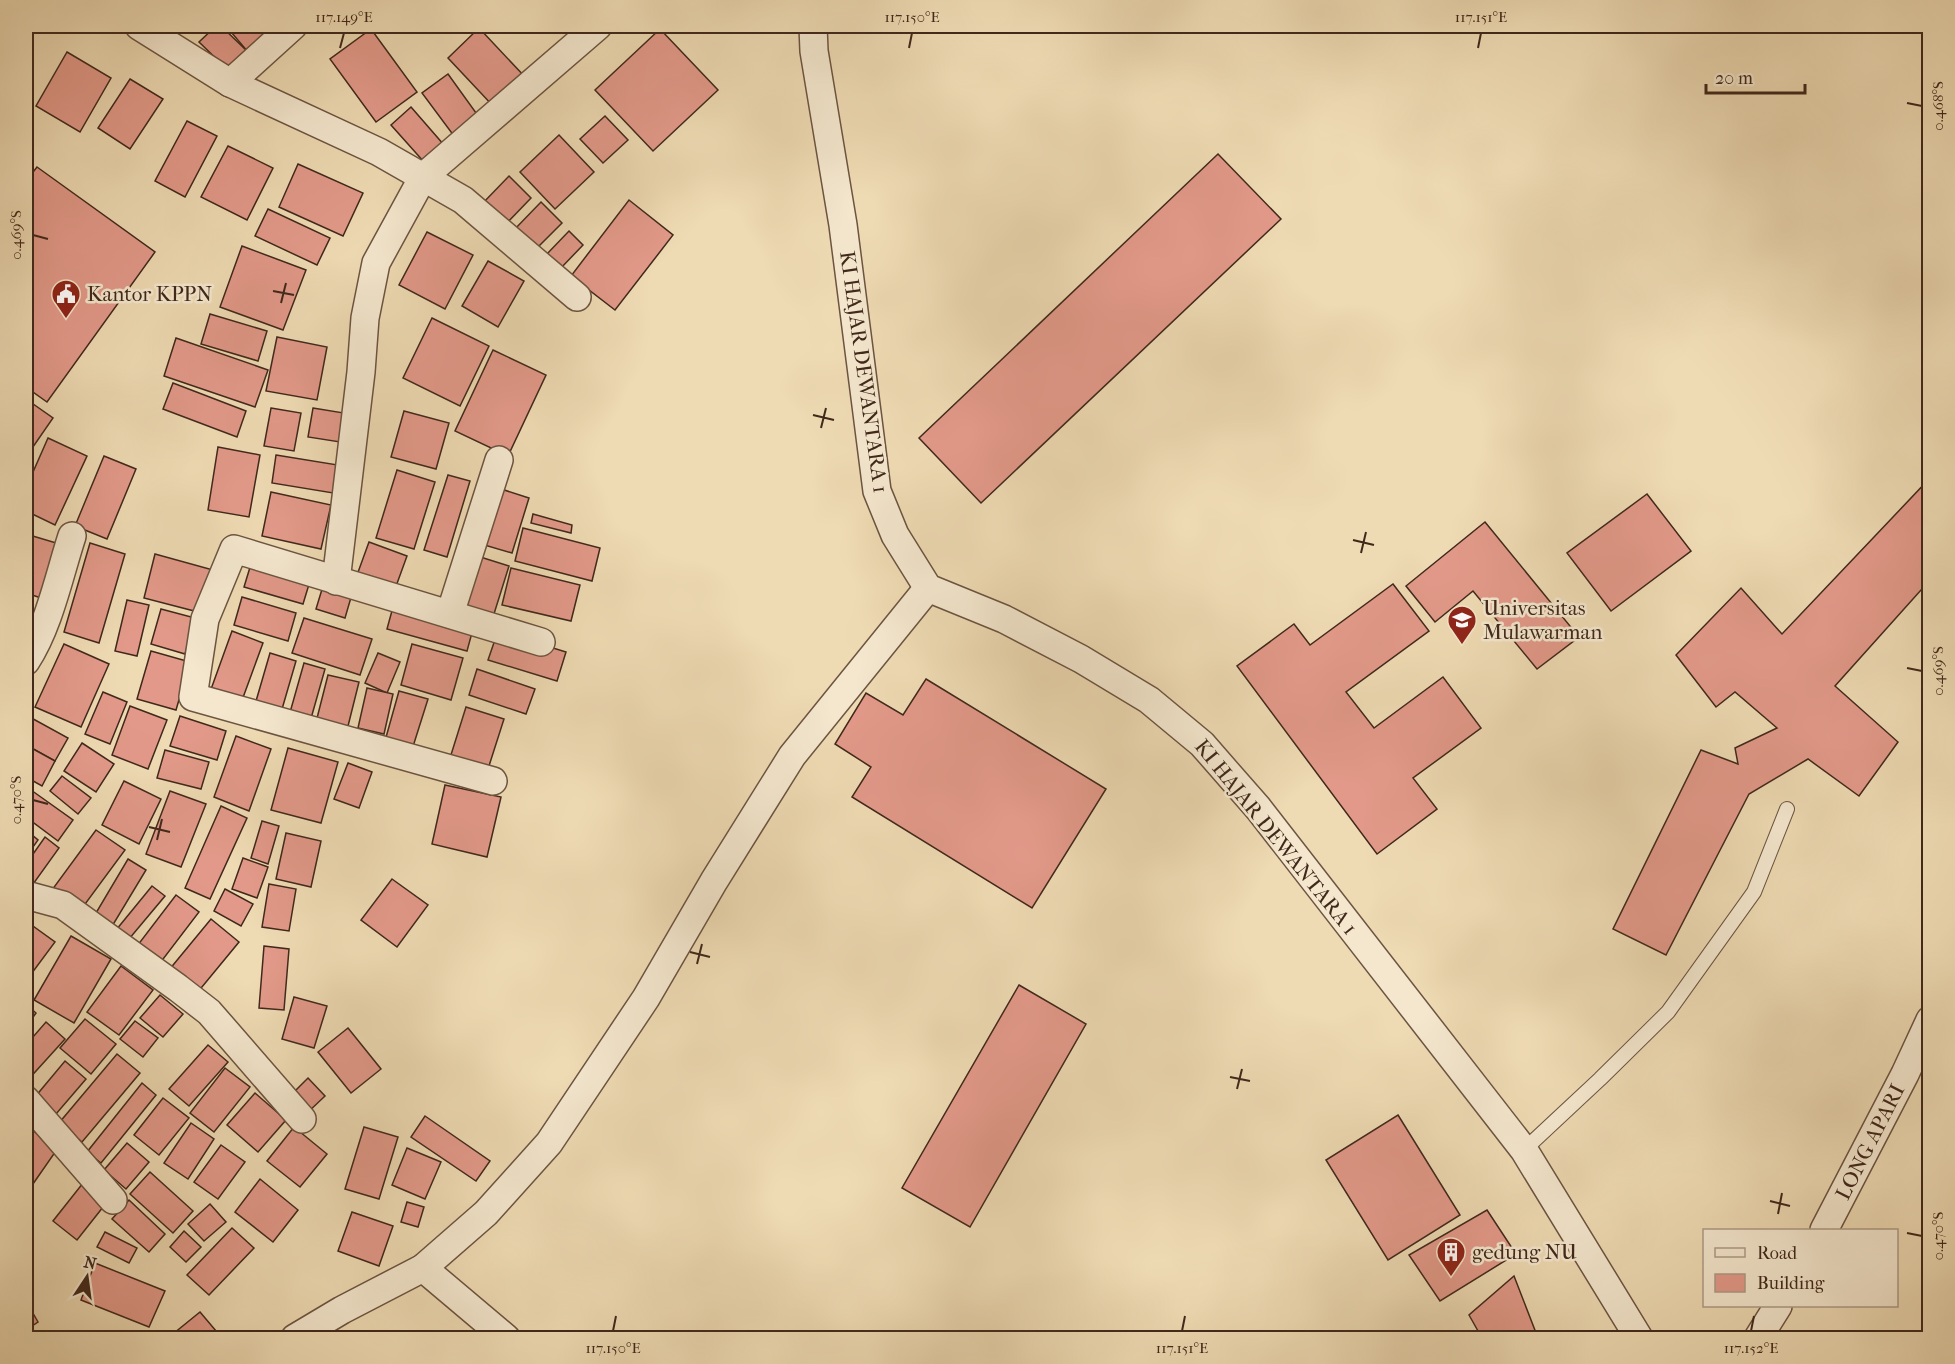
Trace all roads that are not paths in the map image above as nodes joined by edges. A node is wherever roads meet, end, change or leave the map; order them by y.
1 (139, 26) edge
2 (293, 26) edge
3 (598, 26) edge
4 (813, 26) edge
5 (230, 83) junction
6 (423, 177) junction
7 (577, 297) dead end
8 (499, 460) dead end
9 (72, 536) dead end
10 (336, 581) junction
11 (928, 588) junction
12 (450, 614) junction
13 (541, 642) dead end
14 (26, 661) edge
15 (494, 781) dead end
16 (1787, 808) dead end
17 (26, 895) edge
18 (1929, 1020) edge
19 (26, 1100) edge
20 (302, 1119) dead end
21 (1524, 1150) junction
22 (113, 1200) dead end
23 (1825, 1229) edge
24 (423, 1268) junction
25 (1777, 1307) edge
26 (295, 1338) edge
27 (506, 1338) edge
28 (1640, 1338) edge
29 (1758, 1338) edge

1 - 5 street
2 - 5 street
3 - 6 street
4 - 11 street, KI HAJAR DEWANTARA 1
5 - 6 street
6 - 7 street
6 - 10 street
8 - 12 street
9 - 14 street
10 - 12 street
10 - 15 street
11 - 21 street, KI HAJAR DEWANTARA 1
11 - 24 street
12 - 13 street
16 - 21 lane
17 - 20 street
18 - 23 street, LONG APARI
19 - 22 street
21 - 28 street, KI HAJAR DEWANTARA 1
24 - 26 street
24 - 27 street
25 - 29 street

